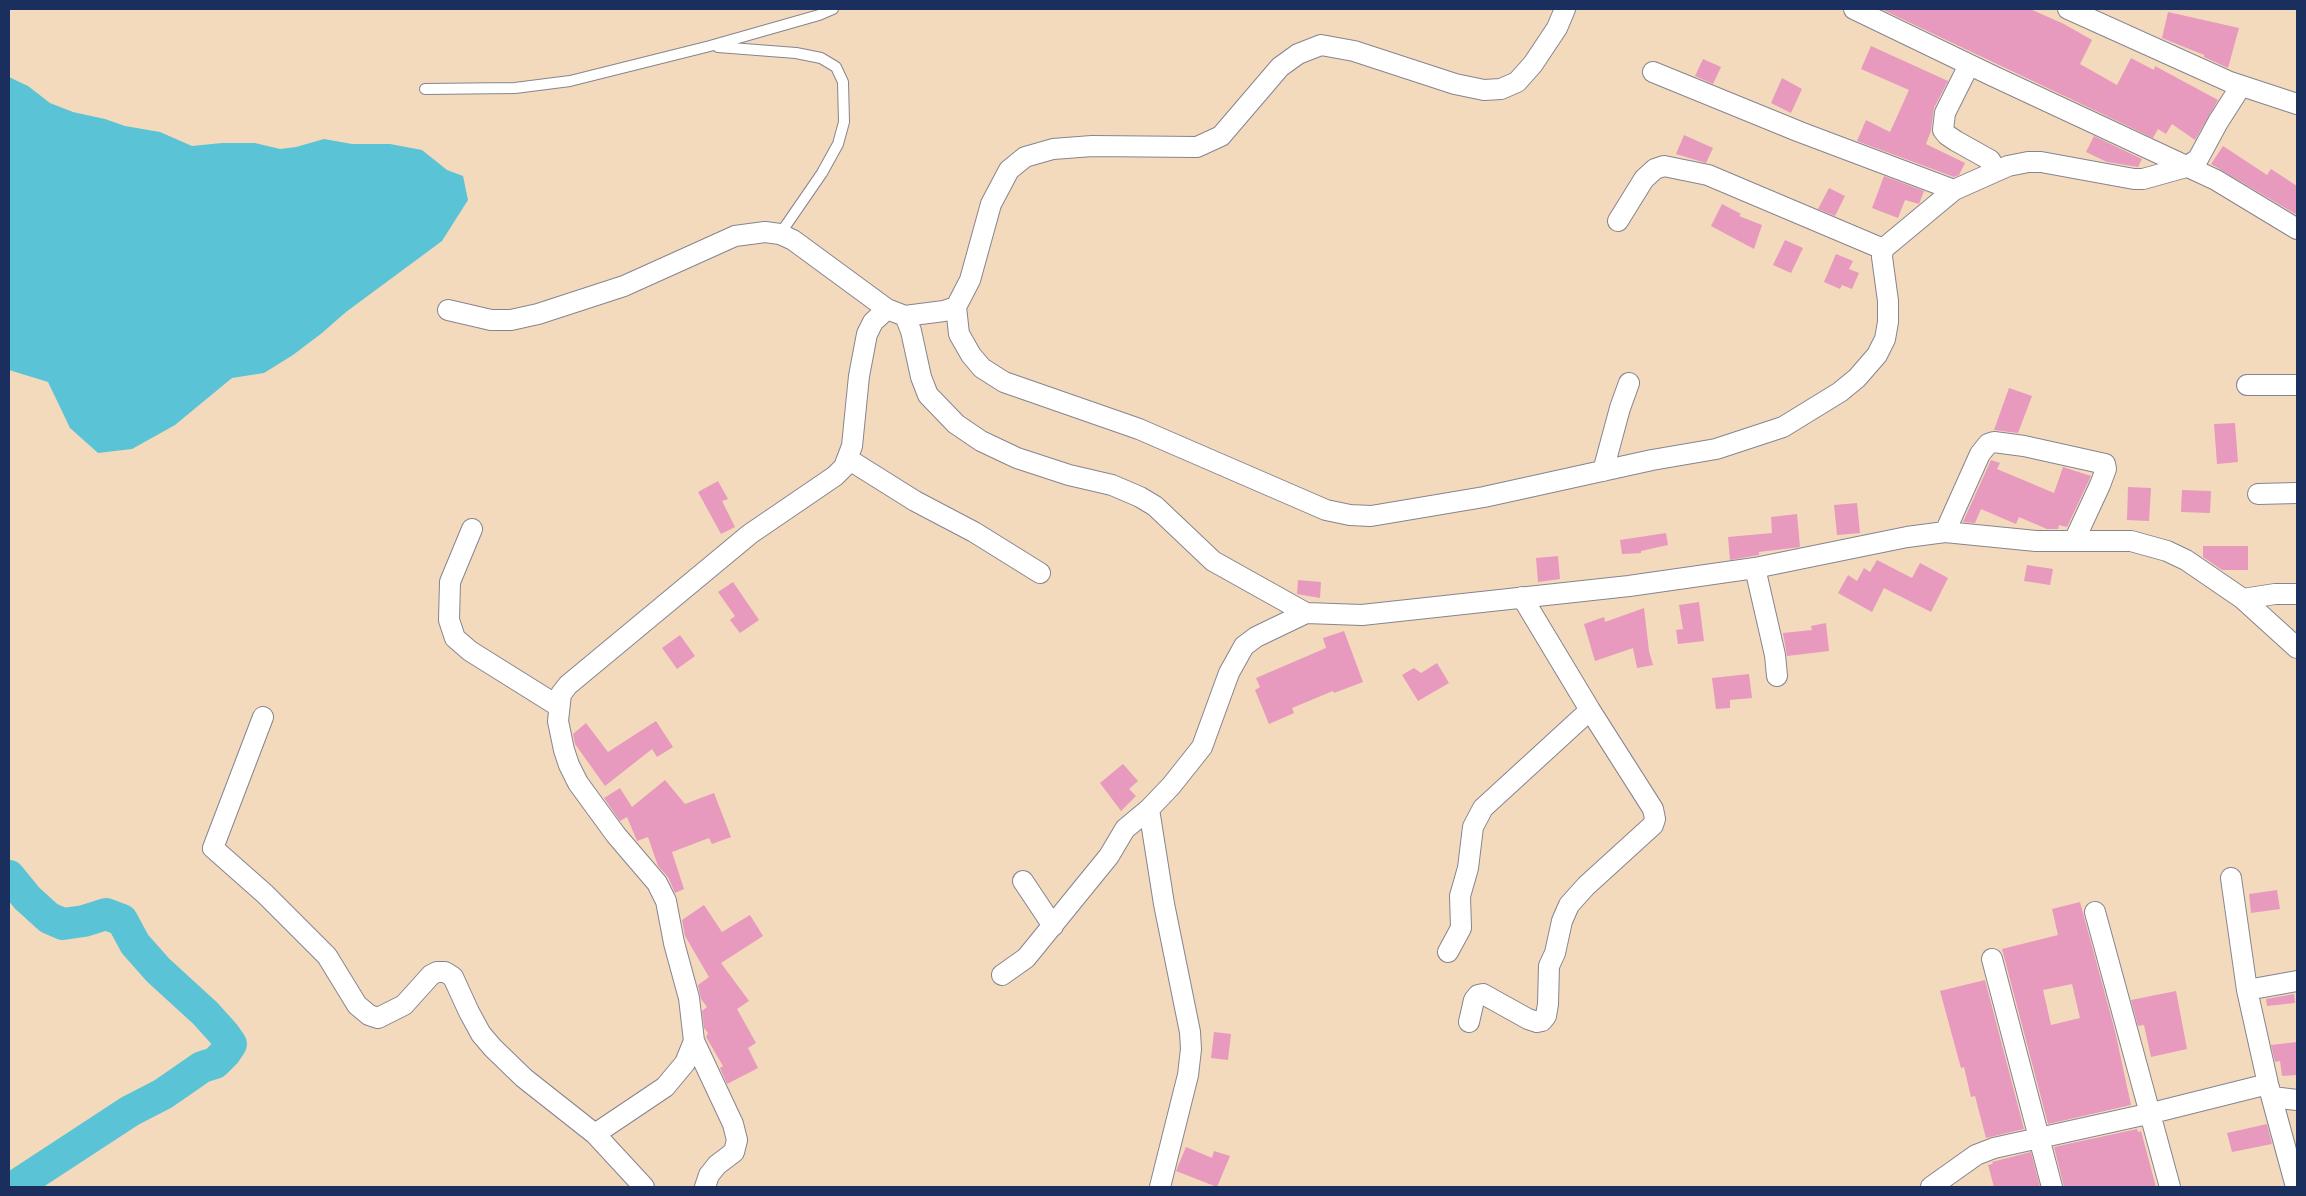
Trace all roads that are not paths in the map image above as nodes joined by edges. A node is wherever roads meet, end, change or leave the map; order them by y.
1 (833, 9) edge
2 (1565, 9) edge
3 (1854, 9) edge
4 (2068, 9) edge
5 (710, 46) junction
6 (1969, 65) junction
7 (1653, 72) dead end
8 (2241, 86) junction
9 (425, 89) dead end
10 (2297, 104) edge
11 (2186, 167) junction
12 (1997, 171) junction
13 (1954, 190) junction
14 (1618, 221) dead end
15 (2297, 228) edge
16 (780, 234) junction
17 (1884, 249) junction
18 (956, 307) junction
19 (448, 310) dead end
20 (896, 312) junction
21 (1629, 383) dead end
22 (2247, 385) dead end
23 (2297, 385) edge
24 (848, 460) junction
25 (1603, 471) junction
26 (2297, 493) edge
27 (2258, 494) dead end
28 (472, 529) dead end
29 (1945, 532) junction
30 (2074, 541) junction
31 (1755, 568) junction
32 (1040, 573) dead end
33 (2297, 594) edge
34 (1522, 597) junction
35 (2243, 599) junction
36 (1306, 613) junction
37 (2297, 648) edge
38 (1777, 676) dead end
39 (558, 706) junction
40 (1590, 710) junction
41 (263, 717) dead end
42 (1148, 809) junction
43 (2231, 878) dead end
44 (1023, 881) dead end
45 (2095, 912) dead end
46 (1053, 926) junction
47 (1448, 952) dead end
48 (1992, 959) dead end
49 (1002, 975) dead end
50 (2297, 981) edge
51 (2247, 990) junction
52 (1469, 1022) dead end
53 (694, 1042) junction
54 (2270, 1090) junction
55 (2297, 1100) edge
56 (2152, 1113) junction
57 (595, 1134) junction
58 (2038, 1137) junction
59 (644, 1187) edge
60 (705, 1187) edge
61 (1160, 1187) edge
62 (1931, 1187) edge
63 (2052, 1187) edge
64 (2170, 1187) edge
65 (2296, 1187) edge

1 - 5 lane
2 - 18 street
3 - 6 street
4 - 8 street
5 - 9 lane
5 - 16 lane
6 - 11 street
6 - 12 street
7 - 13 street
8 - 10 street
8 - 11 street
11 - 12 street
11 - 15 street
12 - 13 street
13 - 17 street
14 - 17 street
16 - 19 street
16 - 20 street
17 - 25 street
18 - 20 street
18 - 25 street
20 - 24 street
20 - 36 street
21 - 25 street
22 - 23 street
24 - 32 street
24 - 39 street
26 - 27 street
28 - 39 street
29 - 30 street
29 - 30 street
29 - 31 street
30 - 35 street
31 - 34 street
31 - 38 street
33 - 35 street
34 - 36 street
34 - 40 street
35 - 37 street
36 - 42 street
39 - 53 street
40 - 47 street
40 - 52 street
41 - 57 street
42 - 46 street
42 - 61 street
43 - 51 street
44 - 46 street
45 - 56 street
46 - 49 street
48 - 58 street
50 - 51 street
51 - 54 street
53 - 57 street
53 - 60 street
54 - 55 street
54 - 56 street
54 - 65 street
56 - 58 street
56 - 64 street
57 - 59 street
58 - 62 street
58 - 63 street

